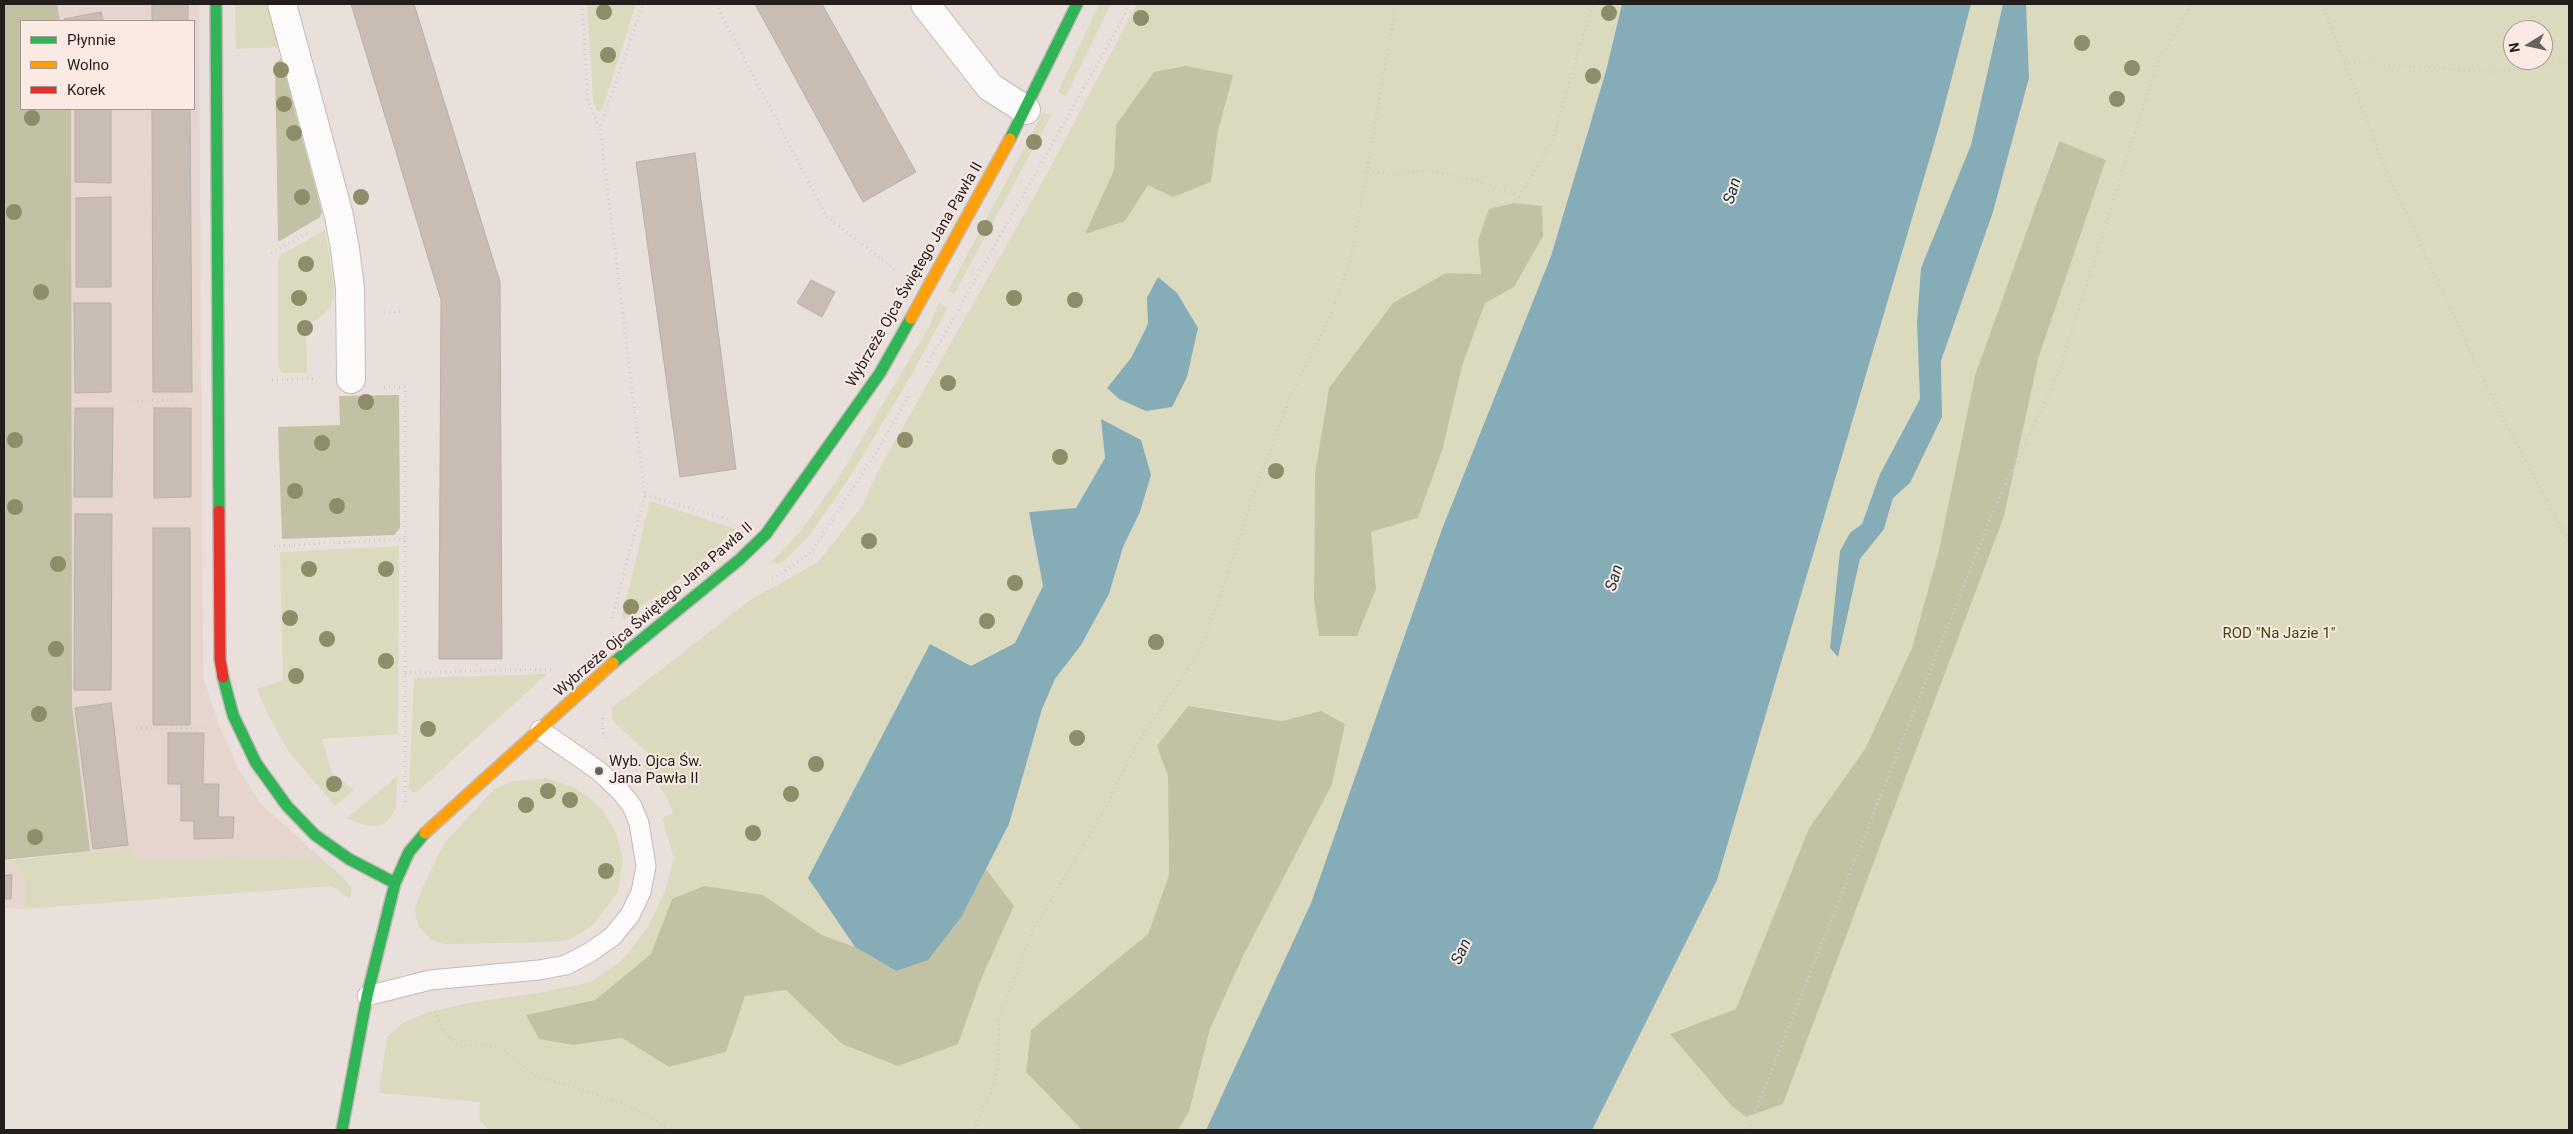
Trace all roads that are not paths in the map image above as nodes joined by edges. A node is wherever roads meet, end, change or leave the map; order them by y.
1 (216, 4) edge
2 (282, 4) edge
3 (925, 4) edge
4 (1077, 4) edge
5 (1026, 110) junction
6 (351, 379) dead end
7 (540, 730) junction
8 (395, 883) junction
9 (367, 996) junction
10 (342, 1130) edge

1 - 8 street
2 - 6 street
3 - 5 street
4 - 5 street, Wybrzeże Ojca Świętego Jana Pawła II
5 - 7 street, Wybrzeże Ojca Świętego Jana Pawła II
7 - 8 street, Wybrzeże Ojca Świętego Jana Pawła II
7 - 9 lane
8 - 9 street, Wybrzeże Ojca Świętego Jana Pawła II
9 - 10 street, Wybrzeże Ojca Świętego Jana Pawła II

